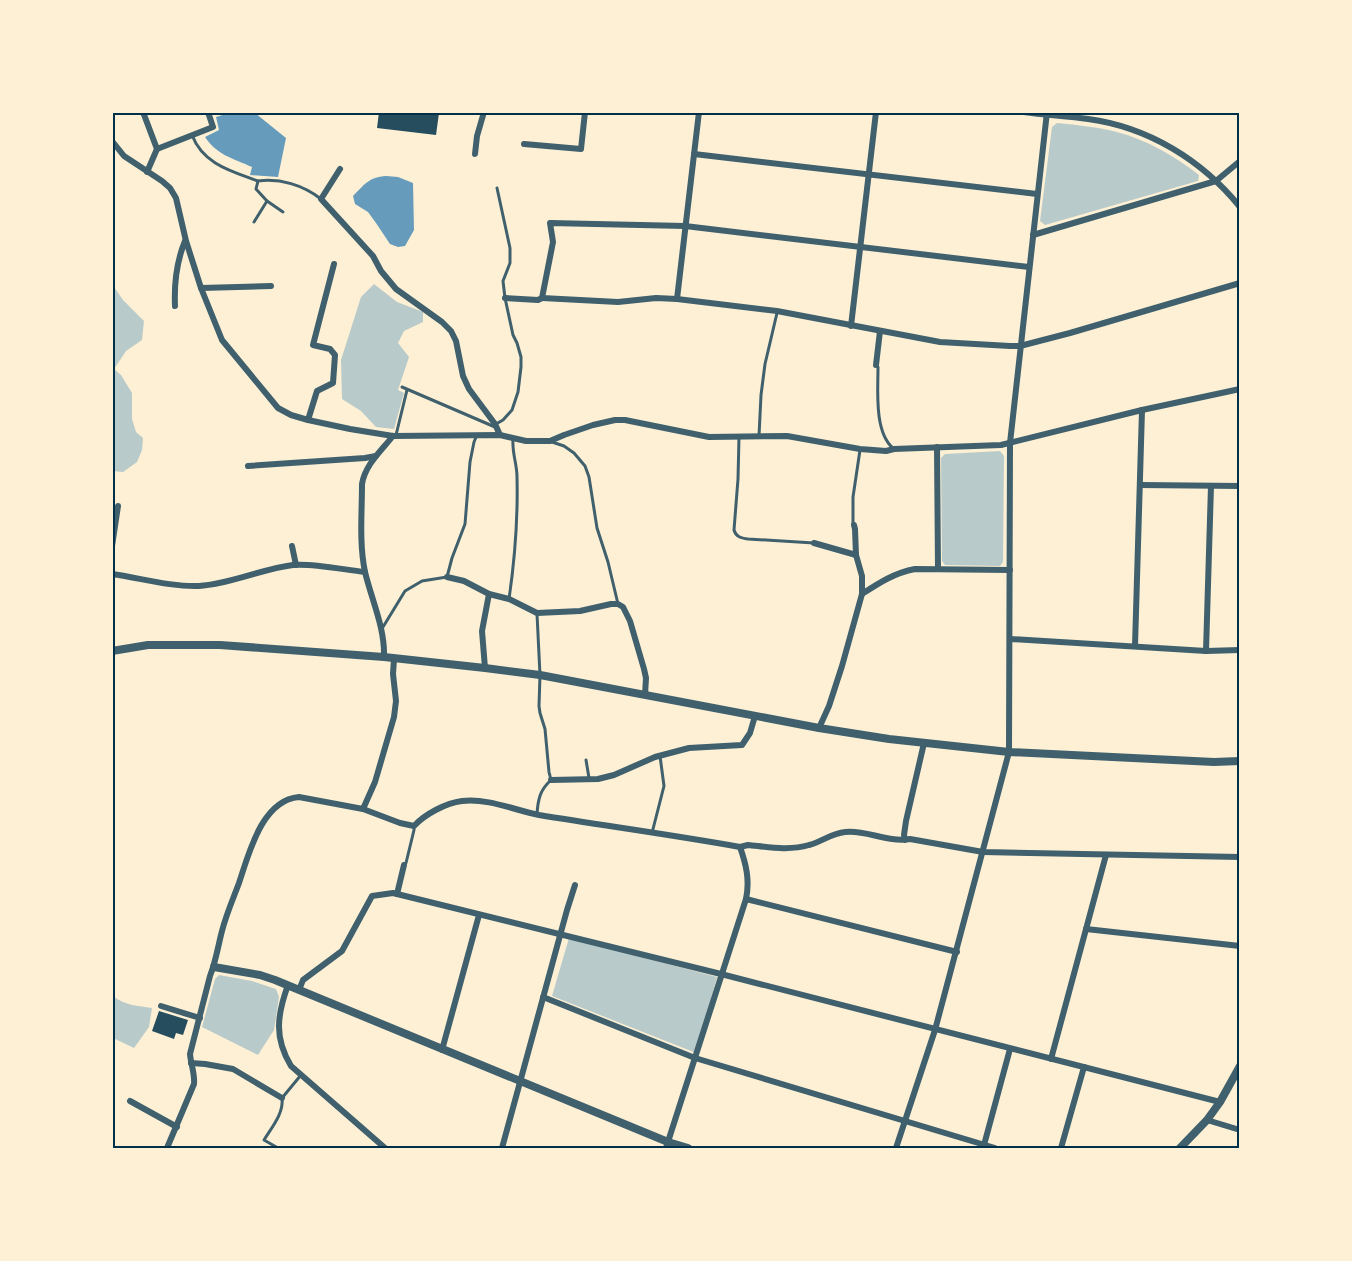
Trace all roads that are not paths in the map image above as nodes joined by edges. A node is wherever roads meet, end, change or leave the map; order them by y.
1 (143, 112) edge
2 (208, 112) edge
3 (484, 112) edge
4 (585, 112) edge
5 (699, 112) edge
6 (876, 112) edge
7 (1024, 112) edge
8 (1047, 114) edge
9 (192, 135) junction
10 (112, 141) edge
11 (525, 144) dead end
12 (157, 149) junction
13 (475, 154) dead end
14 (694, 154) junction
15 (1239, 161) edge
16 (340, 170) dead end
17 (147, 172) junction
18 (869, 174) junction
19 (258, 181) junction
20 (1216, 181) junction
21 (497, 188) dead end
22 (1037, 194) junction
23 (321, 199) junction
24 (267, 201) junction
25 (1239, 207) edge
26 (283, 212) dead end
27 (254, 222) dead end
28 (685, 226) junction
29 (1033, 236) junction
30 (186, 241) junction
31 (861, 247) junction
32 (334, 264) dead end
33 (1029, 267) junction
34 (1239, 283) edge
35 (271, 286) dead end
36 (201, 288) junction
37 (505, 298) junction
38 (542, 298) junction
39 (677, 298) junction
40 (175, 306) dead end
41 (777, 311) junction
42 (851, 326) junction
43 (880, 331) junction
44 (1020, 346) junction
45 (876, 365) joint
46 (402, 387) dead end
47 (1239, 389) edge
48 (407, 390) junction
49 (1142, 410) junction
50 (308, 420) junction
51 (497, 429) junction
52 (477, 435) junction
53 (394, 436) junction
54 (739, 437) junction
55 (759, 437) junction
56 (513, 438) junction
57 (550, 441) junction
58 (1010, 443) junction
59 (937, 447) junction
60 (894, 448) junction
61 (860, 449) junction
62 (376, 456) junction
63 (248, 466) dead end
64 (1140, 484) junction
65 (1211, 486) junction
66 (1239, 486) edge
67 (118, 506) dead end
68 (854, 525) joint
69 (814, 543) joint
70 (112, 546) edge
71 (292, 546) dead end
72 (856, 555) junction
73 (296, 565) junction
74 (938, 568) junction
75 (1010, 570) junction
76 (366, 572) junction
77 (112, 574) edge
78 (447, 577) junction
79 (489, 594) junction
80 (862, 594) junction
81 (509, 599) junction
82 (618, 604) junction
83 (537, 613) junction
84 (382, 628) junction
85 (1010, 639) junction
86 (1135, 646) junction
87 (1239, 650) edge
88 (112, 651) edge
89 (1206, 651) junction
90 (384, 657) junction
91 (394, 659) junction
92 (485, 668) junction
93 (540, 675) junction
94 (645, 695) junction
95 (755, 716) junction
96 (819, 728) junction
97 (924, 743) junction
98 (1009, 752) junction
99 (660, 756) junction
100 (586, 760) dead end
101 (1239, 761) edge
102 (551, 780) junction
103 (589, 780) junction
104 (363, 809) junction
105 (537, 814) junction
106 (414, 826) junction
107 (652, 833) junction
108 (904, 840) junction
109 (740, 847) junction
110 (983, 852) junction
111 (1106, 855) junction
112 (1239, 857) edge
113 (404, 865) joint
114 (575, 885) dead end
115 (397, 894) junction
116 (746, 899) junction
117 (479, 915) junction
118 (1086, 929) junction
119 (560, 935) junction
120 (1239, 946) edge
121 (957, 952) junction
122 (214, 967) junction
123 (721, 974) junction
124 (288, 985) junction
125 (299, 990) junction
126 (543, 997) junction
127 (161, 1006) dead end
128 (200, 1018) junction
129 (935, 1030) junction
130 (1010, 1049) junction
131 (442, 1050) junction
132 (694, 1058) junction
133 (1051, 1059) junction
134 (191, 1063) junction
135 (1239, 1066) edge
136 (1084, 1067) junction
137 (301, 1075) junction
138 (521, 1081) junction
139 (282, 1098) junction
140 (130, 1101) dead end
141 (1220, 1102) junction
142 (1207, 1120) junction
143 (905, 1121) junction
144 (177, 1127) junction
145 (1239, 1130) edge
146 (984, 1145) junction
147 (667, 1146) edge
148 (168, 1149) edge
149 (278, 1149) edge
150 (385, 1149) edge
151 (502, 1149) edge
152 (688, 1149) edge
153 (896, 1149) edge
154 (995, 1149) edge
155 (1061, 1149) edge
156 (1180, 1149) edge

1 - 12 street
2 - 9 street
3 - 13 street
4 - 11 street
5 - 14 street
6 - 18 street
7 - 8 street
8 - 20 street
8 - 22 street
9 - 12 street
9 - 19 lane
10 - 17 street
12 - 17 street
14 - 18 street
14 - 28 street
15 - 20 street
16 - 23 street
17 - 30 street
18 - 22 street
18 - 31 street
19 - 23 lane
19 - 24 lane
20 - 25 street
20 - 29 street
21 - 37 lane
22 - 29 street
23 - 51 street
24 - 26 lane
24 - 27 lane
28 - 31 street
28 - 38 street
28 - 39 street
29 - 33 street
30 - 36 street
30 - 40 street
31 - 33 street
31 - 42 street
32 - 50 street
33 - 44 street
34 - 44 street
35 - 36 street
36 - 50 street
37 - 38 street
37 - 51 lane
38 - 39 street
39 - 41 street
41 - 42 street
41 - 55 lane
42 - 43 street
43 - 44 street
43 - 45 street
44 - 58 street
45 - 60 lane
46 - 48 lane
47 - 49 street
48 - 51 lane
48 - 53 lane
49 - 58 street
49 - 64 street
50 - 53 street
51 - 52 street
51 - 56 street
52 - 53 street
52 - 78 lane
53 - 62 street
54 - 55 street
54 - 57 street
54 - 69 lane
55 - 61 street
56 - 57 street
56 - 81 lane
57 - 82 lane
58 - 59 street
58 - 75 street
59 - 60 street
59 - 74 street
60 - 61 street
61 - 68 lane
62 - 63 street
62 - 76 street
64 - 65 street
64 - 86 street
65 - 66 street
65 - 89 street
67 - 70 street
68 - 72 street
69 - 72 street
71 - 73 street
72 - 80 street
73 - 76 street
73 - 77 street
74 - 75 street
74 - 80 street
75 - 85 street
76 - 84 street
78 - 79 street
78 - 84 lane
79 - 81 street
79 - 92 street
80 - 96 street
81 - 83 street
82 - 83 street
82 - 94 street
83 - 93 lane
84 - 90 street
85 - 86 street
85 - 98 street
86 - 89 street
87 - 89 street
88 - 90 street
90 - 91 street
91 - 92 street
91 - 104 street
92 - 93 street
93 - 94 street
93 - 102 lane
94 - 95 street
95 - 96 street
95 - 99 street
96 - 97 street
97 - 98 street
97 - 108 street
98 - 101 street
98 - 110 street
99 - 103 street
99 - 107 lane
100 - 103 lane
102 - 103 street
102 - 105 lane
104 - 106 street
104 - 122 street
105 - 106 street
105 - 107 street
106 - 113 lane
107 - 109 street
108 - 109 street
108 - 110 street
109 - 116 street
110 - 111 street
110 - 121 street
111 - 112 street
111 - 118 street
113 - 115 street
114 - 119 street
115 - 117 street
115 - 125 street
116 - 121 street
116 - 123 street
117 - 119 street
117 - 131 street
118 - 120 street
118 - 133 street
119 - 123 street
119 - 126 street
121 - 129 street
122 - 124 street
122 - 128 street
123 - 129 street
123 - 132 street
124 - 125 street
124 - 137 street
125 - 131 street
126 - 132 street
126 - 138 street
127 - 128 street
128 - 134 street
129 - 130 street
129 - 143 street
130 - 133 street
130 - 146 street
131 - 138 street
132 - 143 street
132 - 147 street
133 - 136 street
134 - 139 street
134 - 144 street
135 - 141 street
136 - 141 street
136 - 155 street
137 - 139 lane
137 - 150 street
138 - 147 street
138 - 151 street
139 - 149 lane
140 - 144 street
141 - 142 street
142 - 145 street
142 - 156 street
143 - 146 street
143 - 153 street
144 - 148 street
146 - 154 street
147 - 152 street

